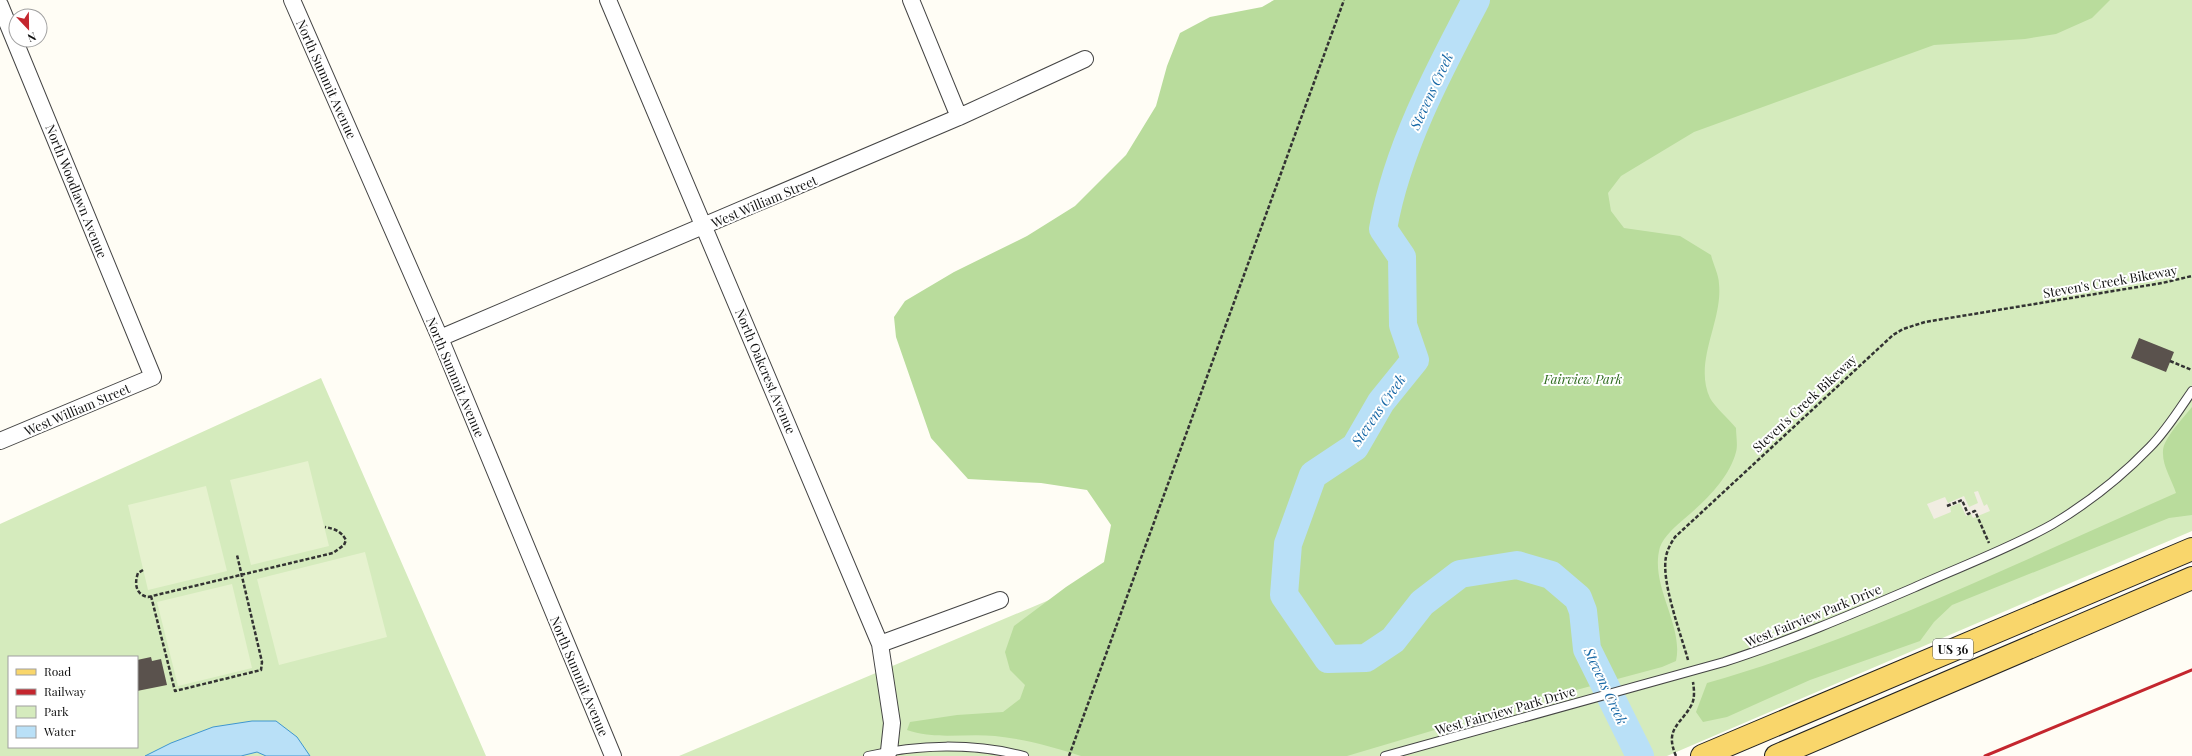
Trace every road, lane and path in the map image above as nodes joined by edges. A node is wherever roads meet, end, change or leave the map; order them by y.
1 (292, 0) edge
2 (608, 0) edge
3 (911, 0) edge
4 (1344, 0) edge
5 (0, 5) edge
6 (1085, 59) dead end
7 (959, 117) junction
8 (705, 227) junction
9 (2192, 276) edge
10 (440, 338) junction
11 (2170, 361) dead end
12 (2192, 370) edge
13 (153, 377) joint
14 (2192, 391) edge
15 (0, 441) edge
16 (1947, 506) dead end
17 (324, 527) dead end
18 (2192, 549) edge
19 (1993, 552) junction
20 (237, 555) dead end
21 (143, 570) dead end
22 (242, 574) junction
23 (2192, 578) edge
24 (151, 596) junction
25 (1000, 600) dead end
26 (880, 644) junction
27 (1691, 671) junction
28 (1708, 753) edge
29 (887, 754) edge
30 (613, 756) edge
31 (868, 756) edge
32 (1024, 756) edge
33 (1069, 756) edge
34 (1385, 756) edge
35 (1676, 756) edge
36 (1776, 756) edge

1 - 10 street, North Summit Avenue
2 - 8 street, North Oakcrest Avenue
3 - 7 street
4 - 33 path
5 - 13 street, North Woodlawn Avenue
6 - 7 street, West William Street
7 - 8 street, West William Street
8 - 10 street, West William Street
8 - 26 street, North Oakcrest Avenue
9 - 27 path, Steven's Creek Bikeway
10 - 30 street, North Summit Avenue
11 - 12 path
13 - 15 street, West William Street
14 - 19 lane, West Fairview Park Drive
16 - 19 path
17 - 22 path
18 - 28 main road, US 36
19 - 27 lane, West Fairview Park Drive
20 - 22 path
21 - 24 path
22 - 24 path
22 - 24 path
23 - 36 main road, US 36
25 - 26 street
26 - 29 street, North Oakcrest Avenue
27 - 34 lane, West Fairview Park Drive
27 - 35 path, Steven's Creek Bikeway
29 - 31 lane
29 - 32 lane

